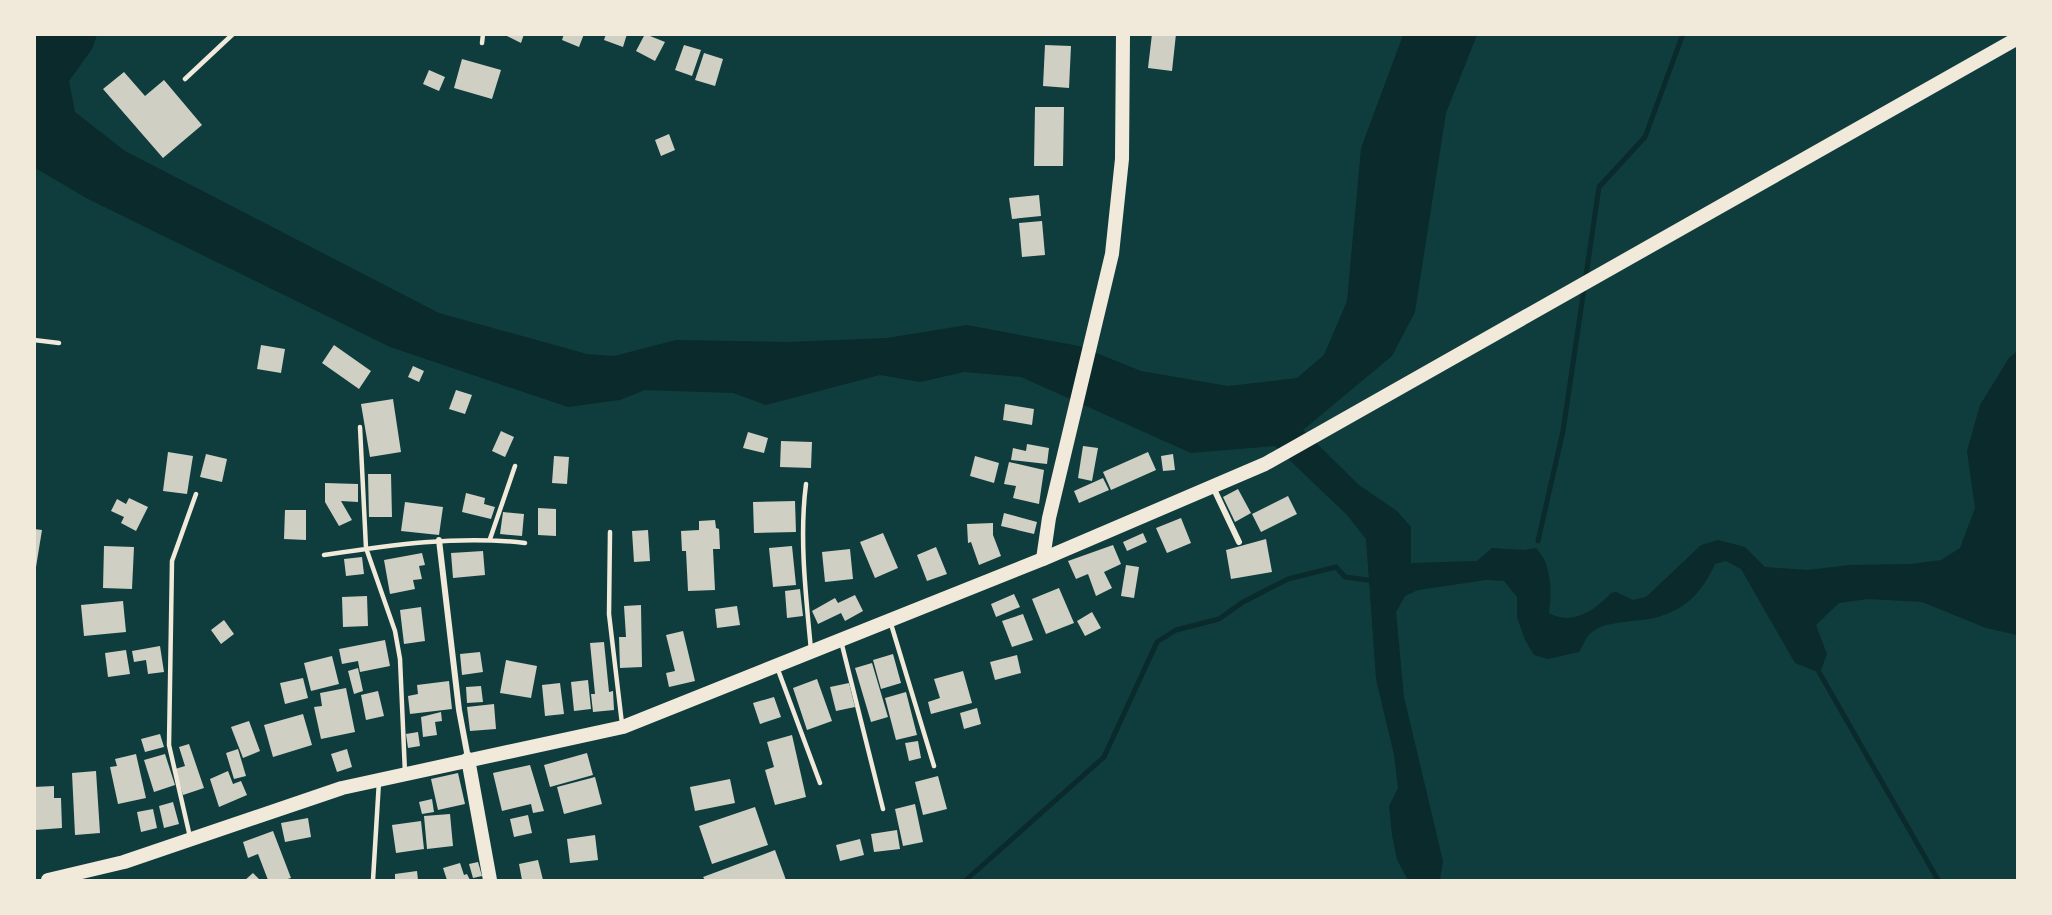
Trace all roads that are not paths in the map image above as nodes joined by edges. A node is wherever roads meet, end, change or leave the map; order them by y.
1 (232, 34) edge
2 (483, 34) edge
3 (1123, 34) edge
4 (2015, 40) edge
5 (482, 43) dead end
6 (185, 79) dead end
7 (34, 340) edge
8 (59, 343) dead end
9 (360, 427) dead end
10 (515, 466) dead end
11 (806, 484) dead end
12 (1212, 486) junction
13 (196, 494) dead end
14 (610, 532) dead end
15 (490, 539) junction
16 (439, 540) junction
17 (1239, 542) dead end
18 (525, 543) dead end
19 (366, 548) junction
20 (324, 555) dead end
21 (1043, 559) junction
22 (890, 621) junction
23 (842, 641) junction
24 (811, 653) junction
25 (777, 667) junction
26 (623, 726) junction
27 (468, 759) junction
28 (934, 766) dead end
29 (405, 773) junction
30 (379, 779) junction
31 (819, 783) dead end
32 (883, 809) dead end
33 (191, 839) junction
34 (54, 880) edge
35 (373, 880) edge
36 (490, 880) edge

1 - 6 lane
2 - 5 lane
3 - 21 main road
4 - 12 main road
7 - 8 lane
9 - 19 lane
10 - 15 lane
11 - 24 lane
12 - 17 street
12 - 21 main road
13 - 33 lane
14 - 26 lane
15 - 16 lane
15 - 18 lane
16 - 19 lane
16 - 27 street
19 - 20 lane
19 - 29 lane
21 - 22 main road
22 - 23 main road
22 - 28 lane
23 - 24 main road
23 - 32 lane
24 - 25 main road
25 - 26 main road
25 - 31 lane
26 - 27 main road
27 - 29 main road
27 - 36 main road
29 - 30 main road
30 - 33 main road
30 - 35 lane
33 - 34 main road

